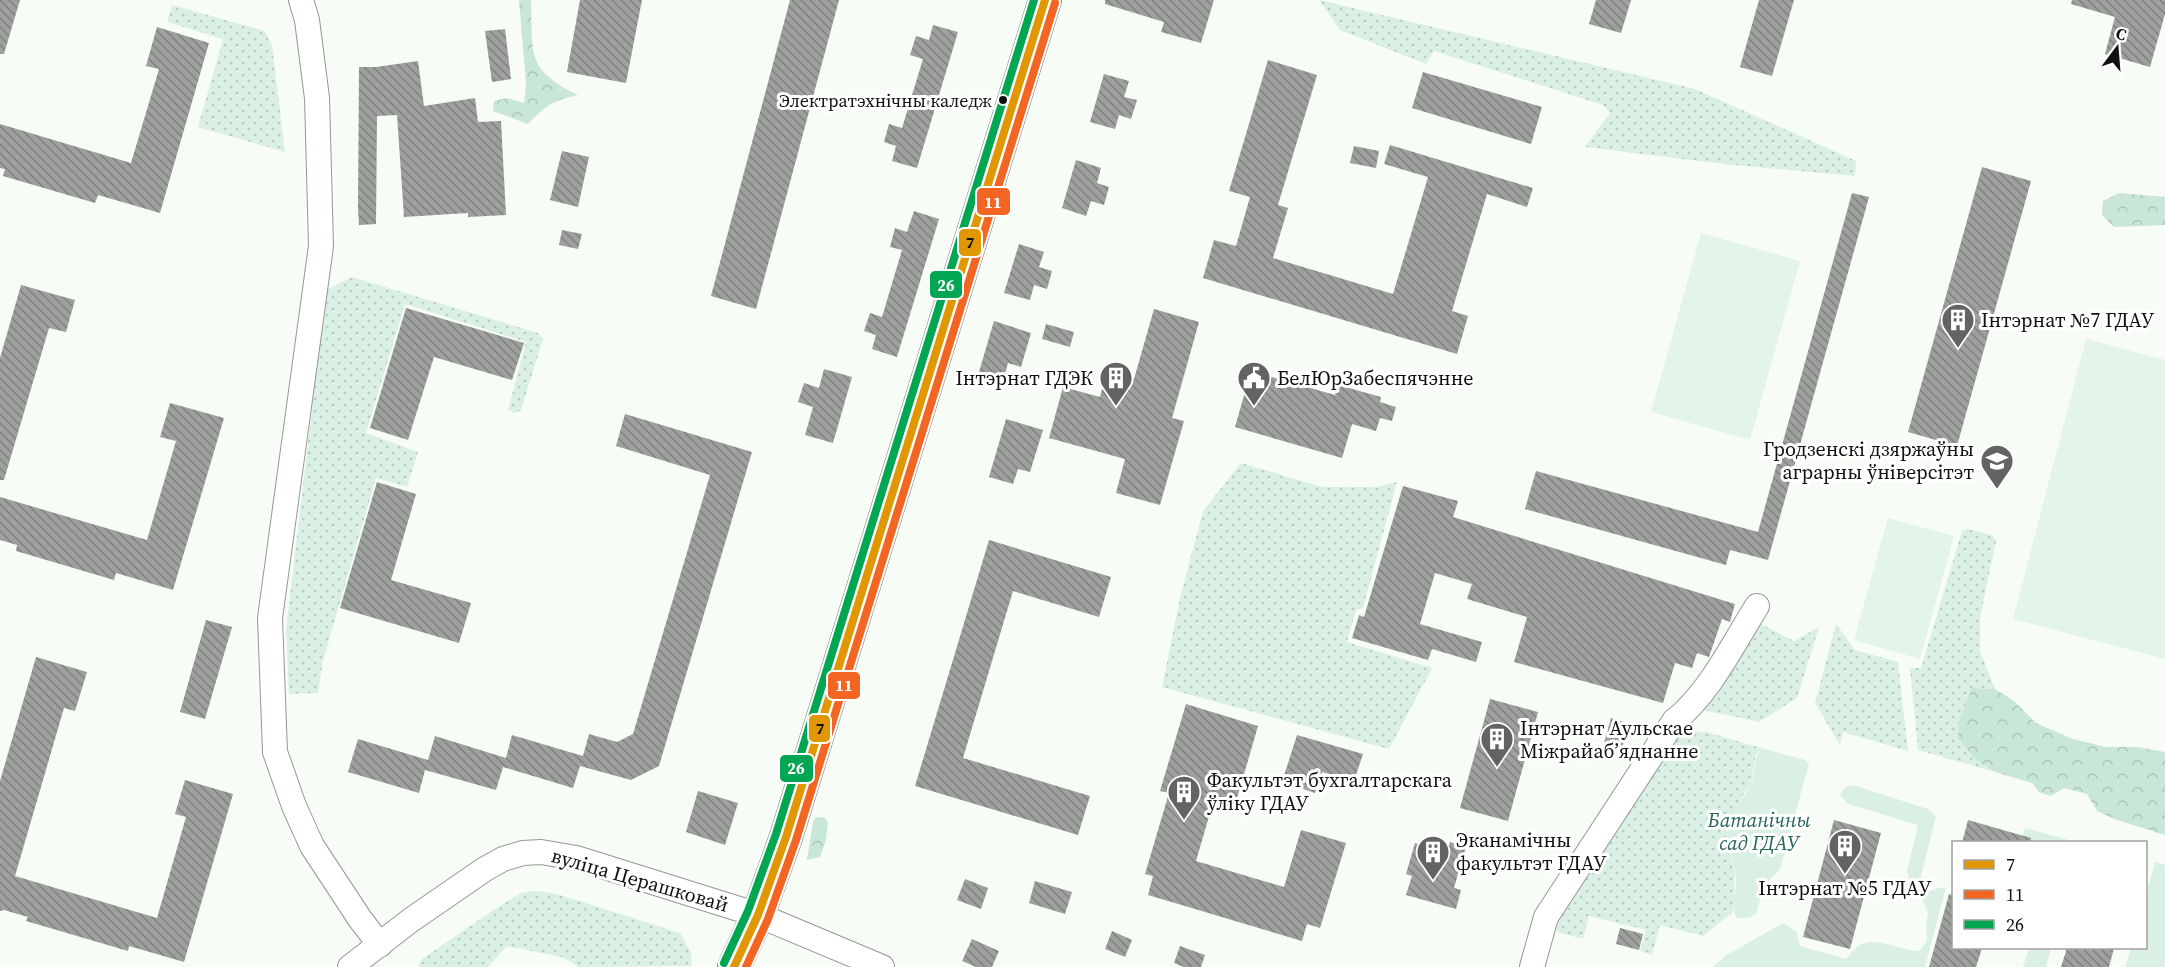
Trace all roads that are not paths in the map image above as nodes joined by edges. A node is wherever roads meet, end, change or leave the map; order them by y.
1 (301, 0) edge
2 (1045, 0) edge
3 (1757, 606) dead end
4 (758, 915) junction
5 (380, 945) junction
6 (350, 967) edge
7 (734, 967) edge
8 (882, 967) edge
9 (1532, 967) edge

1 - 5 street
2 - 4 main road
3 - 9 street
4 - 5 street, вуліца Церашковай
4 - 7 main road
4 - 8 street, вуліца Церашковай
5 - 6 street, вуліца Церашковай

